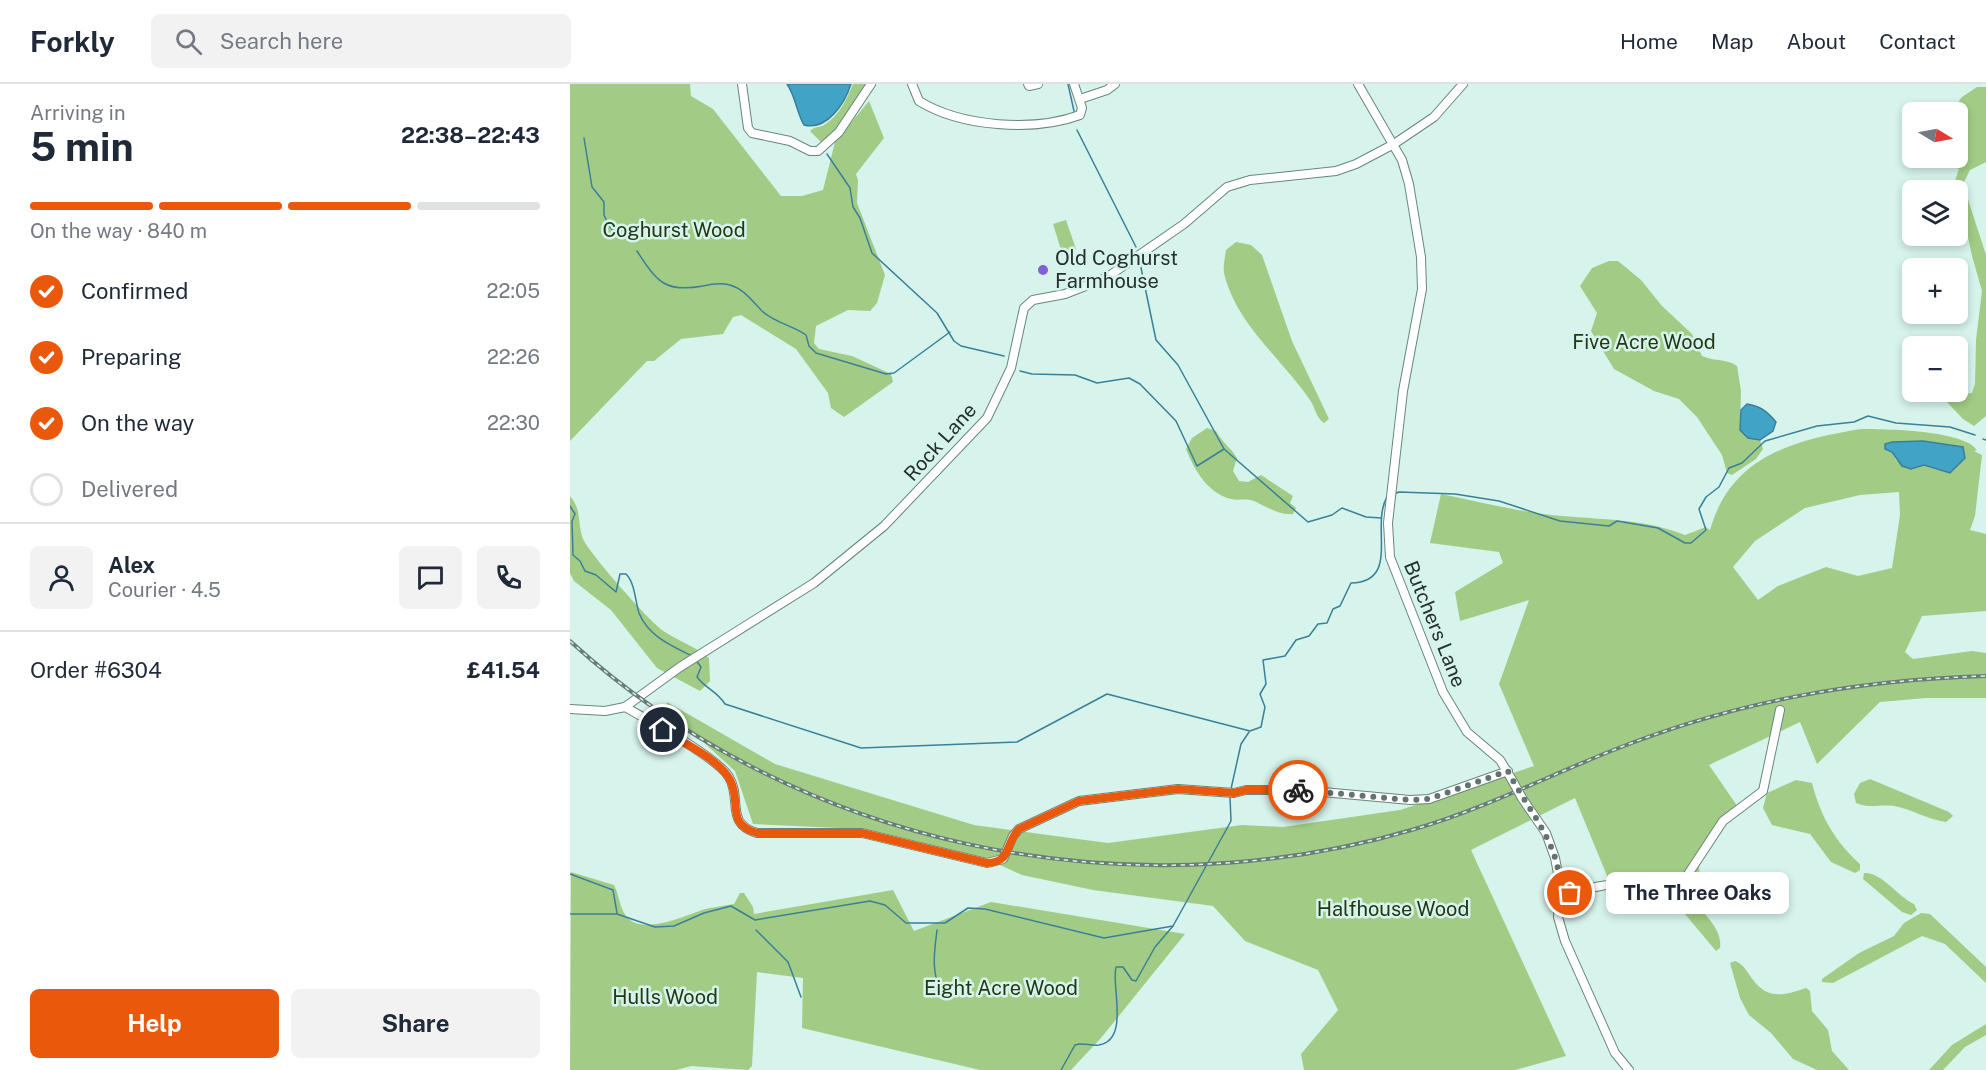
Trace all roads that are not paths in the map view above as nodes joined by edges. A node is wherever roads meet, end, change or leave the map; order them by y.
1 (742, 84) edge
2 (871, 84) edge
3 (912, 84) edge
4 (1028, 84) edge
5 (1038, 84) edge
6 (1074, 84) edge
7 (1115, 84) edge
8 (1358, 84) edge
9 (1463, 84) edge
10 (1080, 99) junction
11 (1394, 144) junction
12 (625, 707) junction
13 (570, 709) edge
14 (1780, 710) dead end
15 (1508, 771) junction
16 (1560, 893) junction
17 (1629, 1070) edge

1 - 2 street
3 - 10 street
4 - 5 street
6 - 10 street
7 - 10 street
8 - 11 street, Butchers Lane
9 - 11 street, Rock Lane
11 - 12 street, Rock Lane
11 - 15 street, Butchers Lane
12 - 13 street, Rock Lane
12 - 15 street
14 - 16 street
15 - 16 street, Butchers Lane, bridge
16 - 17 street, Butchers Lane

